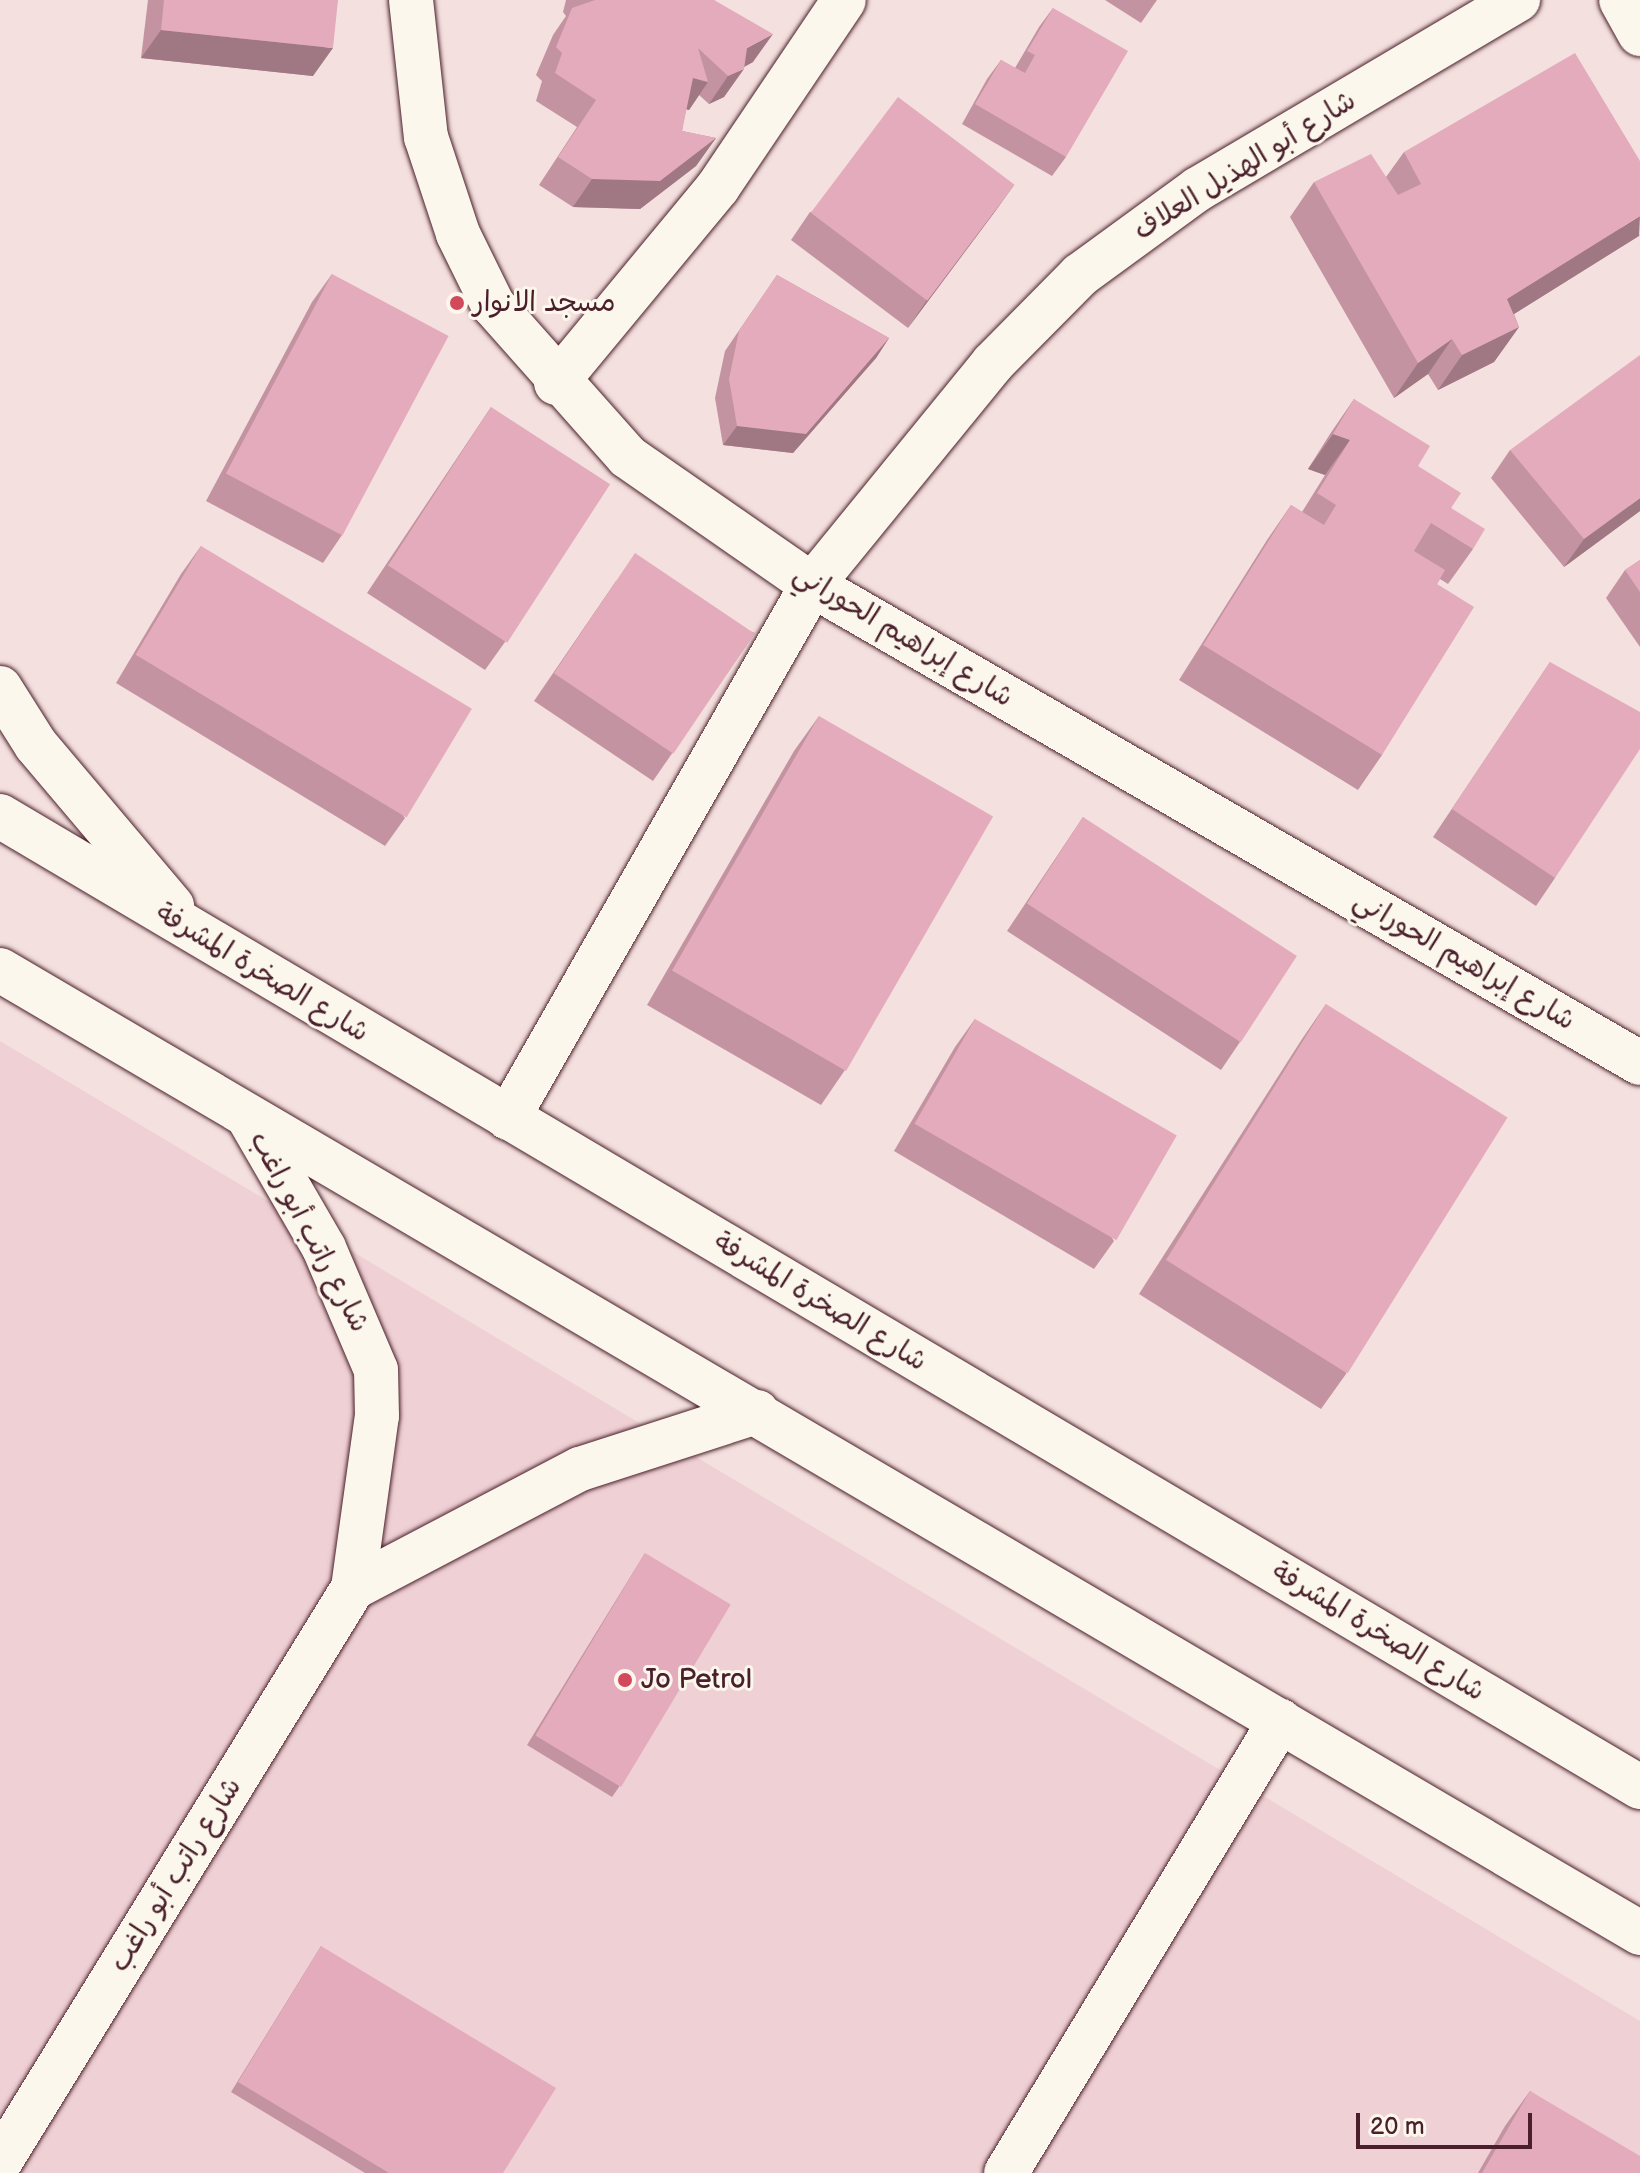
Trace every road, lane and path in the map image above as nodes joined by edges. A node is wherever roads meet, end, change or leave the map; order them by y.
1 (411, 0) edge
2 (844, 0) edge
3 (1518, 0) edge
4 (1621, 0) edge
5 (1640, 34) edge
6 (556, 383) junction
7 (812, 585) junction
8 (0, 688) edge
9 (0, 816) edge
10 (197, 935) junction
11 (0, 970) edge
12 (1640, 1063) edge
13 (247, 1115) junction
14 (508, 1118) junction
15 (757, 1412) junction
16 (353, 1588) junction
17 (1280, 1721) junction
18 (1640, 1787) edge
19 (1640, 1933) edge
20 (0, 2162) edge
21 (1006, 2173) edge

1 - 6 street, شارع إبراهيم الحوراني
2 - 6 street
3 - 7 street, شارع أبو الهذيل العلاف
4 - 5 street
6 - 7 street, شارع إبراهيم الحوراني
7 - 12 street, شارع إبراهيم الحوراني
7 - 14 street, شارع أبو الهذيل العلاف
8 - 10 street
9 - 10 street, شارع الصخرة المشرفة
10 - 14 street, شارع الصخرة المشرفة
11 - 13 street
13 - 15 street
13 - 16 street, شارع راتب أبو راغب
14 - 18 street, شارع الصخرة المشرفة
15 - 16 street
15 - 17 street
16 - 20 street, شارع راتب أبو راغب
17 - 19 street
17 - 21 street

